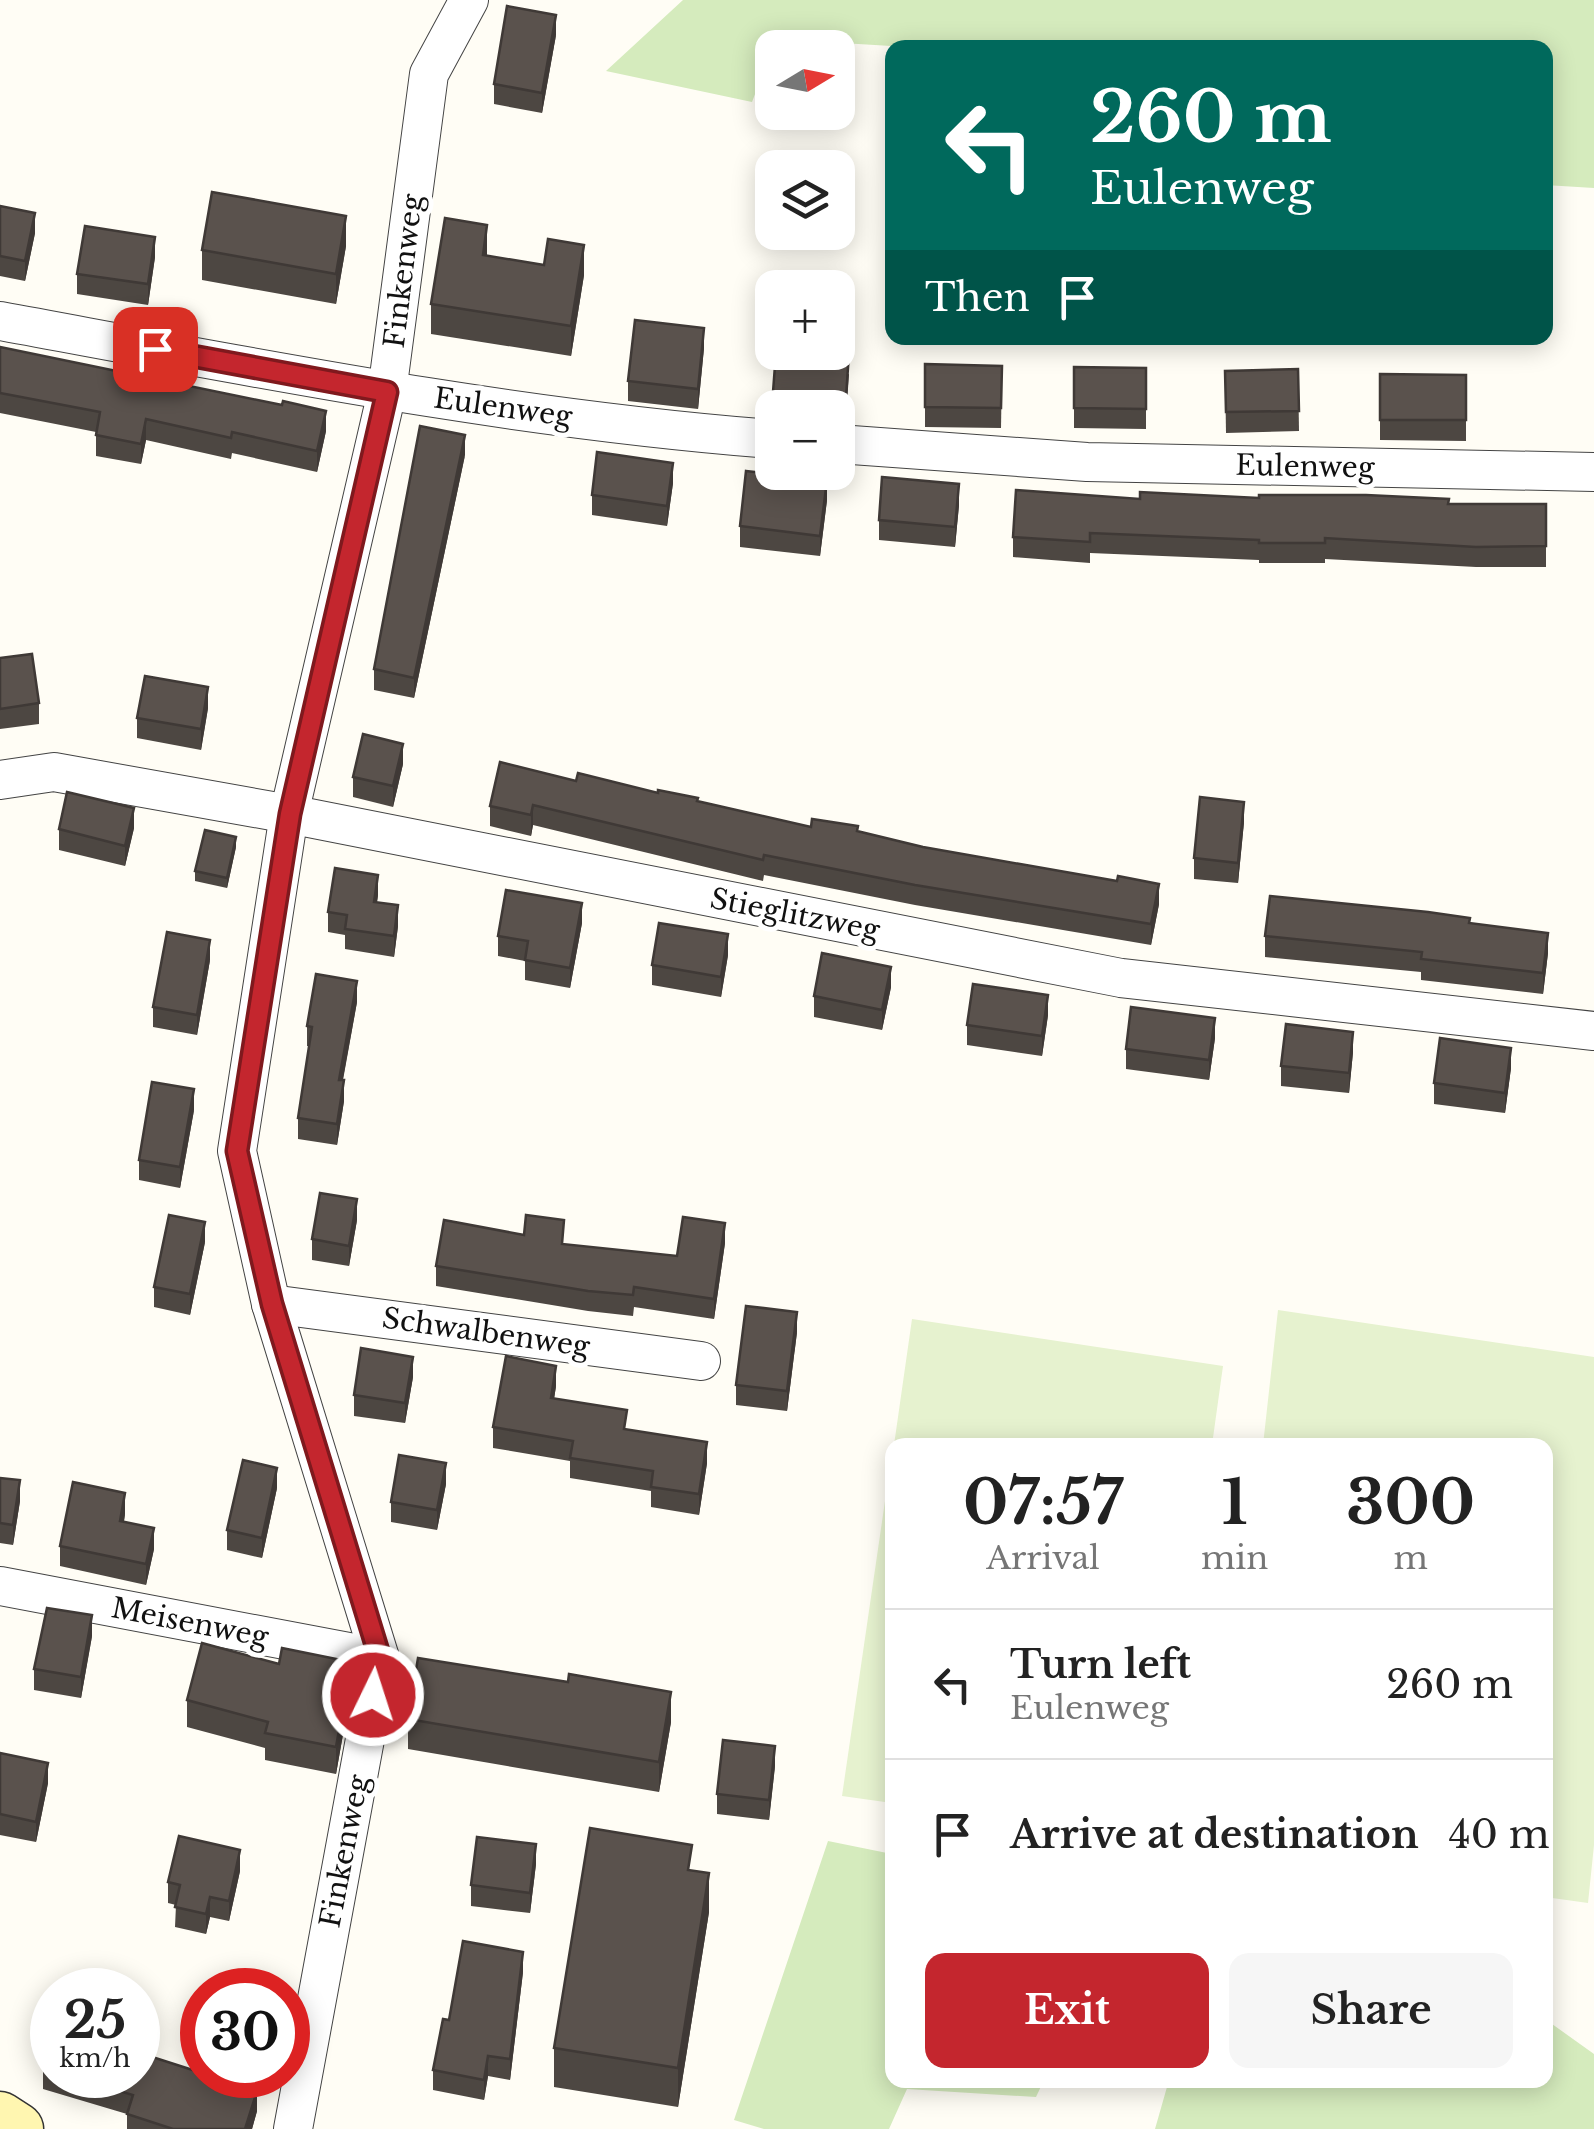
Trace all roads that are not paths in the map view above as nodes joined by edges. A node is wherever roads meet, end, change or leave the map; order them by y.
1 (469, 0) edge
2 (0, 320) edge
3 (387, 392) junction
4 (755, 438) edge
5 (855, 445) edge
6 (1594, 472) edge
7 (0, 780) edge
8 (290, 814) junction
9 (1594, 1030) edge
10 (272, 1304) junction
11 (702, 1361) dead end
12 (0, 1586) edge
13 (380, 1658) junction
14 (0, 2118) edge
15 (16, 2129) edge
16 (292, 2129) edge

1 - 3 street, Finkenweg
2 - 3 street, Eulenweg
3 - 4 street, Eulenweg
3 - 8 street, Finkenweg
5 - 6 street, Eulenweg
7 - 8 street, Stieglitzweg
8 - 9 street, Stieglitzweg
8 - 10 street, Finkenweg
10 - 11 street, Schwalbenweg
10 - 13 street, Finkenweg
12 - 13 street, Meisenweg
13 - 16 street, Finkenweg
14 - 15 street

